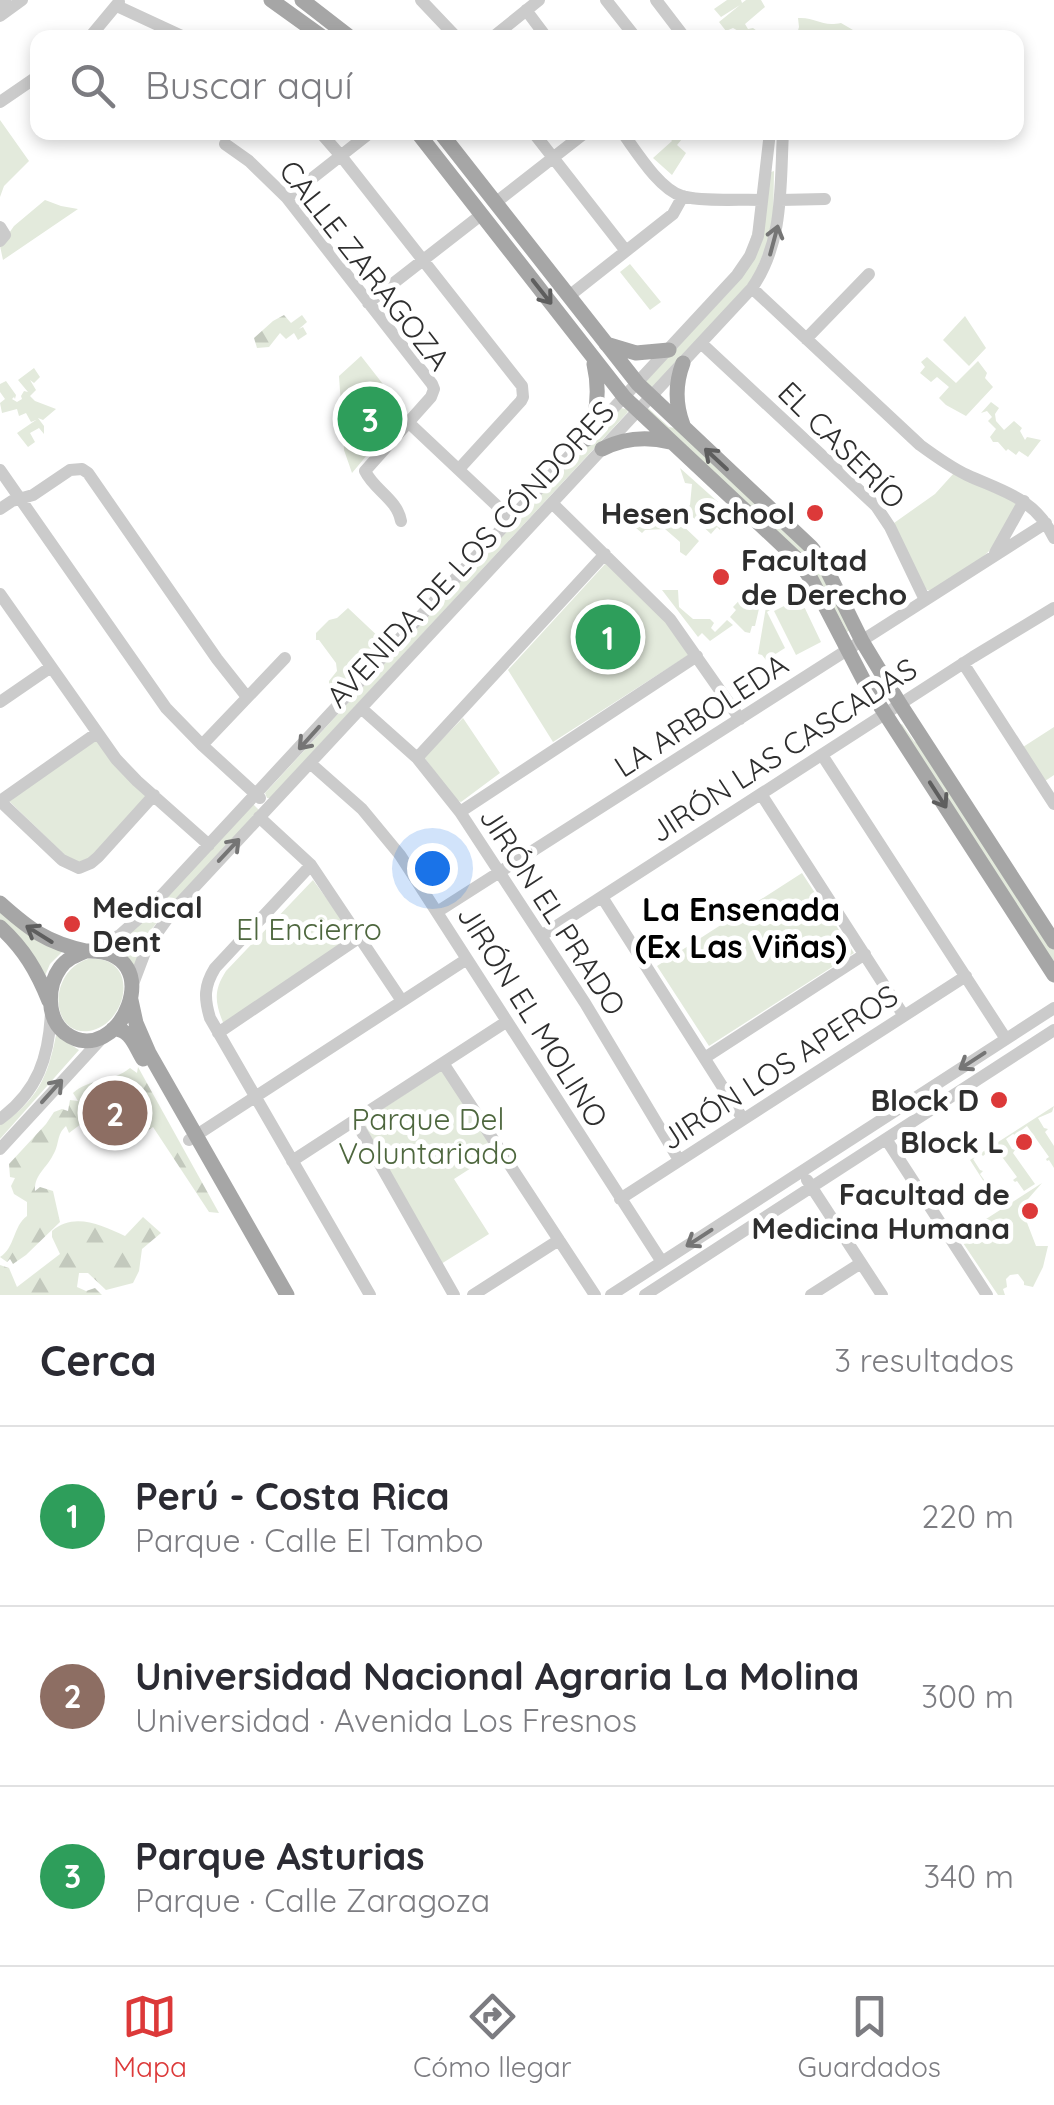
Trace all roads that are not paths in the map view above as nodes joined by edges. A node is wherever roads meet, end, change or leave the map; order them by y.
1 (22, 0) edge
2 (271, 0) edge
3 (302, 0) edge
4 (540, 0) edge
5 (606, 0) edge
6 (656, 0) edge
7 (425, 1) edge
8 (118, 3) edge
9 (322, 5) edge
10 (526, 10) junction
11 (0, 16) edge
12 (96, 30) edge
13 (170, 30) edge
14 (313, 30) edge
15 (344, 30) edge
16 (450, 30) edge
17 (502, 30) edge
18 (541, 30) edge
19 (630, 30) edge
20 (679, 30) edge
21 (30, 81) edge
22 (0, 102) edge
23 (327, 140) edge
24 (361, 140) edge
25 (423, 140) edge
26 (446, 140) edge
27 (539, 140) edge
28 (576, 140) edge
29 (628, 140) edge
30 (769, 140) edge
31 (783, 140) edge
32 (224, 144) dead end
33 (454, 150) junction
34 (341, 156) junction
35 (553, 158) junction
36 (440, 162) junction
37 (766, 165) junction
38 (782, 166) junction
39 (683, 196) junction
40 (287, 198) junction
41 (762, 200) junction
42 (780, 200) junction
43 (825, 200) dead end
44 (495, 204) junction
45 (482, 215) junction
46 (0, 227) edge
47 (0, 241) edge
48 (531, 249) junction
49 (626, 251) junction
50 (424, 260) junction
51 (517, 260) junction
52 (869, 274) dead end
53 (752, 288) junction
54 (568, 296) junction
55 (368, 303) junction
56 (806, 339) junction
57 (701, 343) junction
58 (669, 350) junction
59 (611, 351) junction
60 (596, 362) junction
61 (683, 362) junction
62 (638, 384) junction
63 (650, 397) junction
64 (626, 398) junction
65 (637, 411) junction
66 (408, 422) junction
67 (684, 429) junction
68 (588, 438) junction
69 (670, 442) junction
70 (602, 448) junction
71 (459, 469) junction
72 (0, 470) edge
73 (20, 499) junction
74 (1024, 501) junction
75 (552, 504) junction
76 (0, 509) edge
77 (512, 520) junction
78 (400, 521) dead end
79 (1046, 523) junction
80 (1054, 538) edge
81 (605, 554) junction
82 (990, 559) junction
83 (0, 594) edge
84 (925, 600) junction
85 (1054, 608) edge
86 (854, 646) junction
87 (696, 656) junction
88 (286, 658) dead end
89 (963, 663) junction
90 (51, 667) junction
91 (248, 698) junction
92 (0, 702) edge
93 (900, 704) junction
94 (361, 708) junction
95 (885, 714) junction
96 (740, 719) junction
97 (97, 733) junction
98 (202, 745) junction
99 (822, 754) junction
100 (417, 758) junction
101 (310, 763) junction
102 (761, 794) junction
103 (154, 795) junction
104 (256, 795) junction
105 (0, 801) edge
106 (1054, 804) edge
107 (270, 806) junction
108 (460, 812) junction
109 (259, 817) junction
110 (209, 845) junction
111 (311, 865) junction
112 (500, 874) junction
113 (602, 897) junction
114 (0, 903) edge
115 (437, 912) junction
116 (1049, 922) edge
117 (0, 926) edge
118 (541, 936) junction
119 (360, 937) junction
120 (1054, 942) edge
121 (88, 951) junction
122 (865, 954) junction
123 (467, 960) junction
124 (1054, 975) edge
125 (966, 976) junction
126 (132, 992) junction
127 (402, 1002) junction
128 (51, 1007) junction
129 (1054, 1008) edge
130 (904, 1016) junction
131 (506, 1022) junction
132 (1054, 1030) edge
133 (109, 1032) junction
134 (218, 1033) junction
135 (1006, 1039) junction
136 (706, 1058) junction
137 (443, 1063) junction
138 (256, 1096) junction
139 (0, 1118) edge
140 (743, 1119) junction
141 (355, 1120) junction
142 (192, 1137) junction
143 (886, 1139) junction
144 (0, 1149) edge
145 (680, 1160) junction
146 (292, 1161) junction
147 (802, 1172) junction
148 (812, 1187) junction
149 (620, 1198) junction
150 (559, 1240) junction
151 (662, 1262) junction
152 (861, 1263) junction
153 (276, 1295) edge
154 (287, 1295) edge
155 (370, 1295) edge
156 (454, 1295) edge
157 (473, 1295) edge
158 (595, 1295) edge
159 (611, 1295) edge
160 (645, 1295) edge
161 (811, 1295) edge
162 (882, 1295) edge
163 (988, 1295) edge

1 - 11 street
2 - 14 main road
3 - 9 main road
4 - 10 street
5 - 19 street
6 - 20 street
7 - 16 street
8 - 12 street
8 - 13 street
9 - 15 main road
10 - 17 street
10 - 18 street
21 - 22 street
23 - 34 street
24 - 34 street
25 - 36 main road
26 - 33 main road
27 - 35 street
28 - 35 street
29 - 39 street
30 - 37 street, AVENIDA DE LOS CÓNDORES
31 - 38 street, AVENIDA DE LOS CÓNDORES
32 - 40 street, CALLE ZARAGOZA
33 - 36 main road
33 - 44 main road
34 - 40 street
34 - 50 street
35 - 44 street
35 - 49 street
36 - 45 main road
37 - 38 street
37 - 41 street, AVENIDA DE LOS CÓNDORES
38 - 42 street, AVENIDA DE LOS CÓNDORES
39 - 41 street
39 - 49 street
40 - 55 street, CALLE ZARAGOZA
41 - 58 street, AVENIDA DE LOS CÓNDORES
42 - 43 street
53 -> 42 street, AVENIDA DE LOS CÓNDORES
44 - 48 main road
45 - 50 street
45 - 51 main road
46 - 47 street
48 - 51 main road
48 - 54 main road
49 - 54 street
50 - 55 street
50 - 71 street
51 -> 60 main road
52 - 56 street
53 - 56 street
53 - 57 street, AVENIDA DE LOS CÓNDORES
54 - 59 main road
55 - 66 street, CALLE ZARAGOZA
56 - 74 street
57 - 61 street, AVENIDA DE LOS CÓNDORES
57 - 84 street, EL CASERÍO
58 - 59 main road
58 - 62 street, AVENIDA DE LOS CÓNDORES
59 - 60 main road
59 - 62 main road
60 - 64 main road
60 - 68 main road
61 - 63 street, AVENIDA DE LOS CÓNDORES
61 - 67 main road
62 - 63 main road
62 - 64 street, AVENIDA DE LOS CÓNDORES
63 - 65 street, AVENIDA DE LOS CÓNDORES
63 - 67 main road
64 - 65 main road
64 - 68 street, AVENIDA DE LOS CÓNDORES
65 - 69 main road
65 - 70 street, AVENIDA DE LOS CÓNDORES
66 - 71 street
66 - 78 street, CALLE ZARAGOZA
86 -> 67 main road
68 - 77 street, AVENIDA DE LOS CÓNDORES
69 - 70 main road
69 - 86 main road
70 - 75 street, AVENIDA DE LOS CÓNDORES
71 - 77 street
72 - 73 street
73 - 76 street
73 - 91 street
73 - 98 street
74 - 79 street
74 - 82 street, LA ARBOLEDA
75 - 81 street
75 - 94 street, AVENIDA DE LOS CÓNDORES
77 -> 104 street, AVENIDA DE LOS CÓNDORES
79 - 80 street
79 - 82 street, LA ARBOLEDA
81 - 87 street
81 - 100 street
82 - 84 street, LA ARBOLEDA
83 - 90 street
84 - 86 street, LA ARBOLEDA
85 - 89 street, JIRÓN LAS CASCADAS
86 - 93 main road
86 - 95 main road
86 - 96 street, LA ARBOLEDA
87 - 96 street
87 - 108 street
88 - 91 street
89 - 93 street, JIRÓN LAS CASCADAS
89 - 106 street
90 - 92 street
90 - 97 street
91 - 98 street
93 - 95 street, JIRÓN LAS CASCADAS
93 - 116 main road
94 - 100 street, JIRÓN EL PRADO
94 - 101 street, AVENIDA DE LOS CÓNDORES
95 - 99 street, JIRÓN LAS CASCADAS
95 -> 124 main road
96 - 112 street, LA ARBOLEDA
97 - 103 street
97 - 105 street
98 - 104 street
99 - 102 street, JIRÓN LAS CASCADAS
99 - 125 street
100 - 108 street, JIRÓN EL PRADO
101 - 107 street, AVENIDA DE LOS CÓNDORES
101 - 115 street, JIRÓN EL MOLINO
102 - 113 street, JIRÓN LAS CASCADAS
102 - 122 street
103 - 105 street
103 - 110 street
104 - 107 street
104 - 110 street, AVENIDA DE LOS CÓNDORES
107 - 109 street, AVENIDA DE LOS CÓNDORES
108 - 112 street, JIRÓN EL PRADO
109 - 111 street
126 -> 109 street, AVENIDA DE LOS CÓNDORES
110 - 121 street, AVENIDA DE LOS CÓNDORES
111 - 119 street
111 - 134 street
112 - 115 street, LA ARBOLEDA
112 - 118 street, JIRÓN EL PRADO
113 - 118 street, JIRÓN LAS CASCADAS
113 - 136 street
121 -> 114 main road
115 - 123 street, JIRÓN EL MOLINO
116 - 120 main road
117 - 128 main road
118 - 145 street, JIRÓN EL PRADO
119 - 127 street
119 - 134 street
121 - 126 main road
121 - 128 main road
122 - 130 street
122 - 136 street
123 - 127 street
123 - 131 street, JIRÓN EL MOLINO
125 - 130 street, JIRÓN LOS APEROS
125 - 135 street
126 - 133 main road
126 - 142 main road
127 - 138 street
128 - 133 main road
128 - 139 street
129 - 135 street
130 - 140 street, JIRÓN LOS APEROS
131 - 137 street
131 - 149 street, JIRÓN EL MOLINO
132 - 143 street
133 - 142 main road
144 -> 133 street
134 - 138 street
135 -> 147 street
136 - 140 street
137 - 141 street
137 - 150 street
138 - 142 street
138 - 146 street
140 - 145 street, JIRÓN LOS APEROS
141 - 146 street
141 - 156 street
142 - 153 main road
142 - 154 main road
143 - 148 street
143 - 163 street
145 - 149 street, JIRÓN LOS APEROS
146 - 155 street
147 - 148 street
147 -> 151 street
148 - 152 street
148 - 160 street
149 - 151 street, JIRÓN EL MOLINO
150 - 157 street
150 - 158 street
151 - 159 street
152 - 161 street
152 - 162 street

